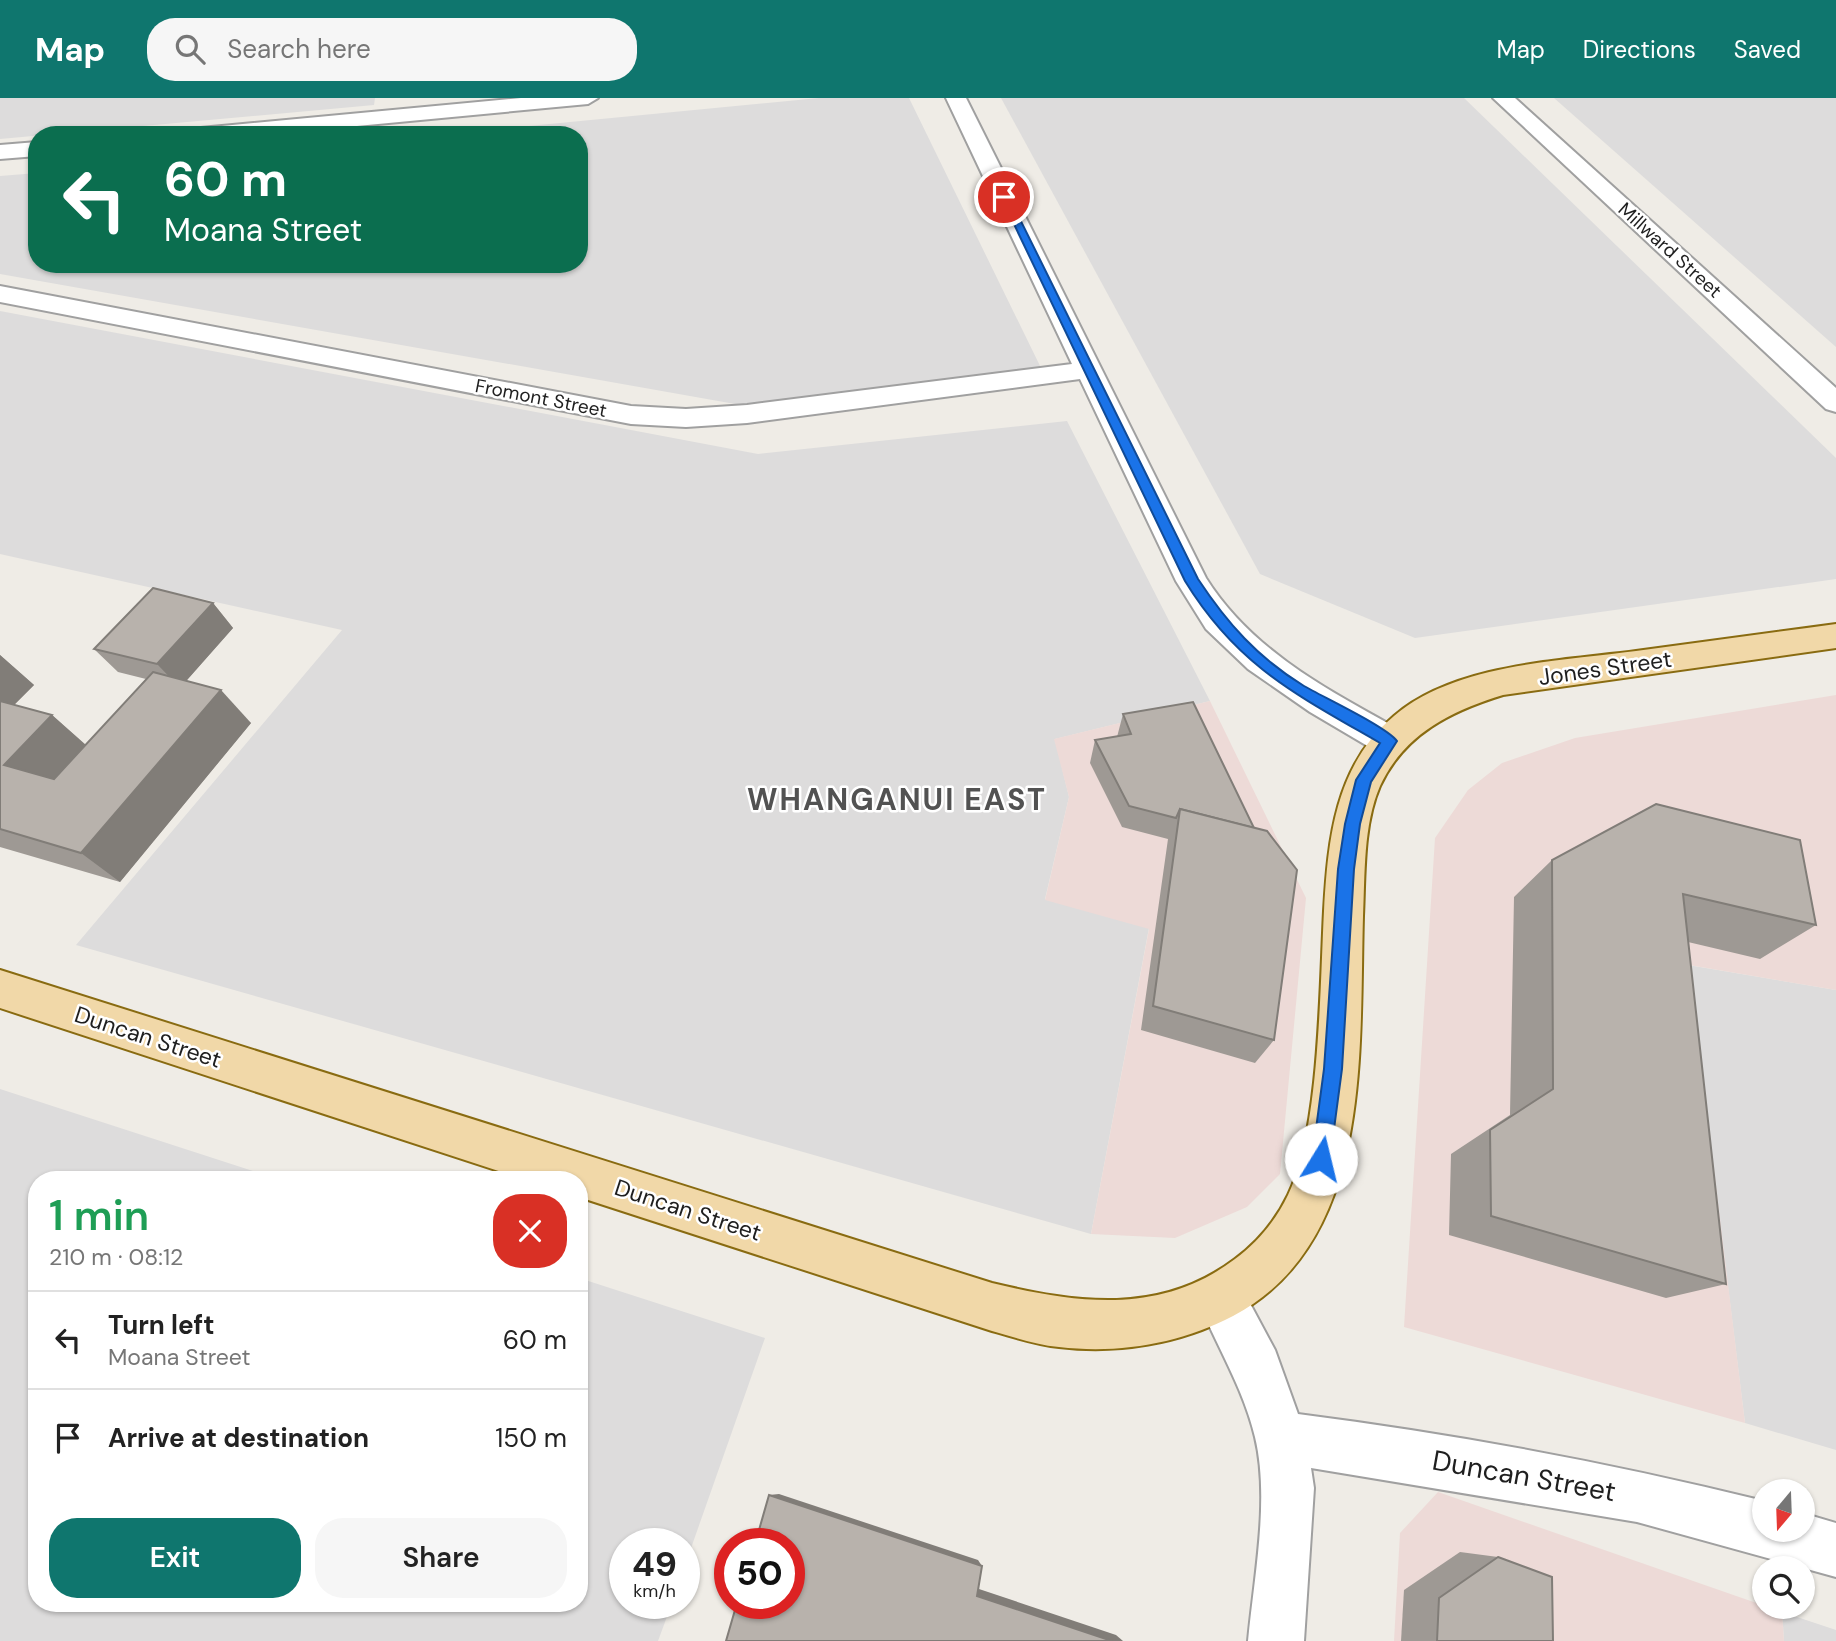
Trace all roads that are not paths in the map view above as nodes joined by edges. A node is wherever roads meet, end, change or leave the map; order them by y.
1 (588, 98) edge
2 (956, 98) edge
3 (1503, 98) edge
4 (408, 106) edge
5 (258, 126) edge
6 (28, 150) edge
7 (0, 152) edge
8 (0, 294) edge
9 (1087, 370) junction
10 (1836, 403) edge
11 (1836, 636) edge
12 (1389, 741) junction
13 (0, 989) edge
14 (570, 1171) edge
15 (588, 1177) edge
16 (1222, 1298) junction
17 (1281, 1438) junction
18 (1752, 1525) edge
19 (1809, 1542) edge
20 (1836, 1550) edge
21 (1276, 1641) edge

1 - 4 street
2 - 9 street
3 - 10 street, Millward Street
4 - 5 street
6 - 7 street
8 - 9 street, Fromont Street
9 - 12 street
11 - 12 main road, Jones Street
12 - 16 main road, Jones Street
13 - 14 main road, Duncan Street
15 - 16 main road, Duncan Street
16 - 17 street
17 - 18 street, Duncan Street
17 - 21 street
19 - 20 street, Duncan Street

